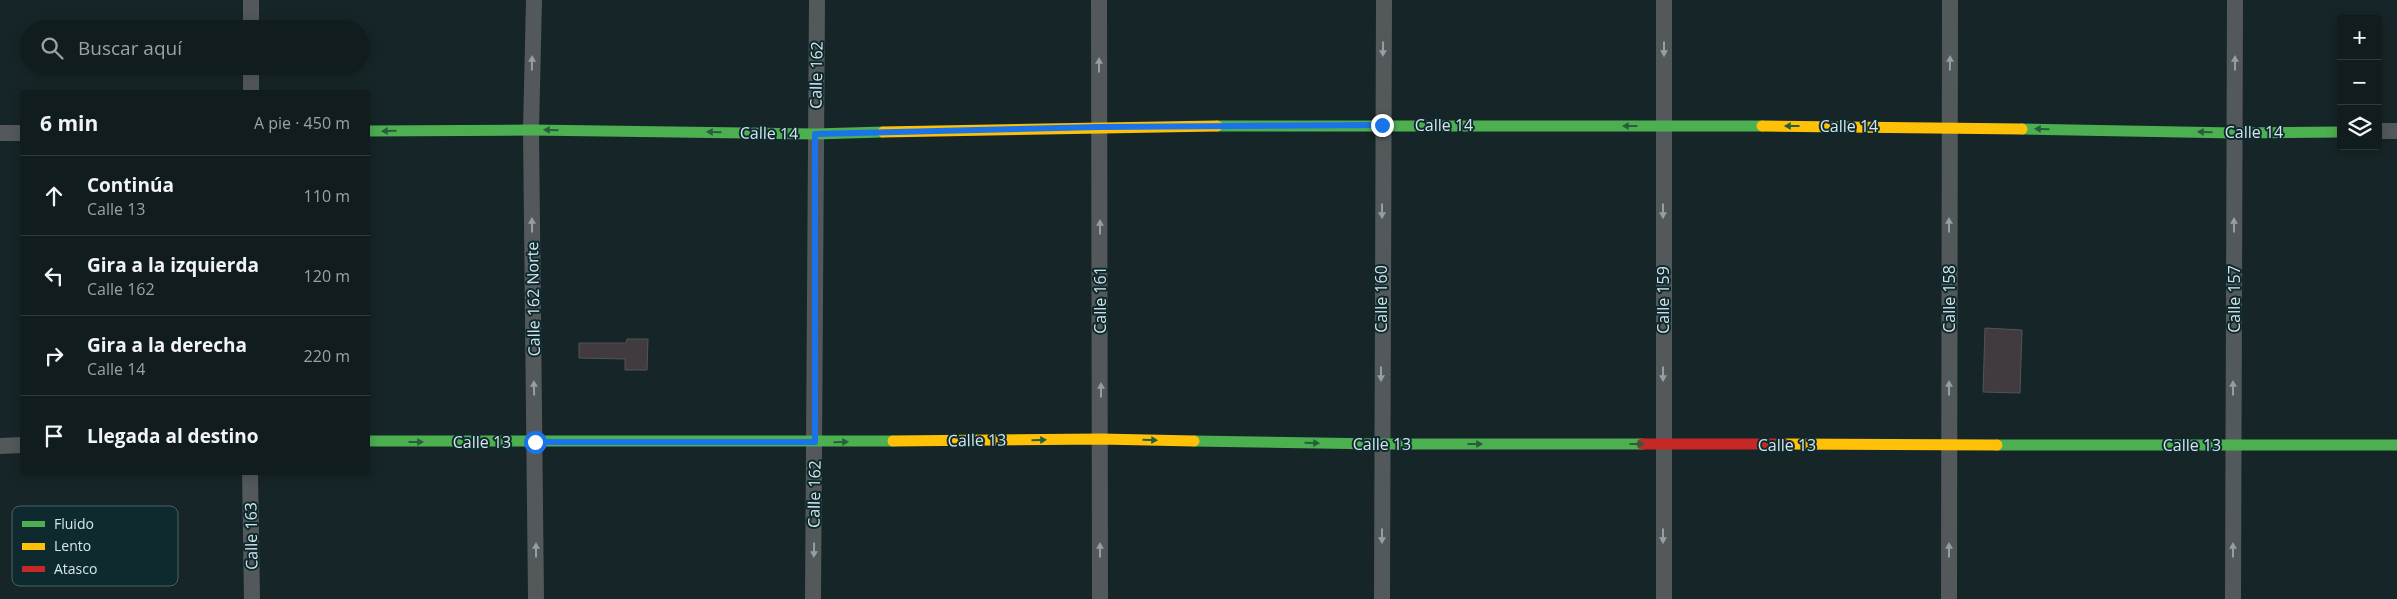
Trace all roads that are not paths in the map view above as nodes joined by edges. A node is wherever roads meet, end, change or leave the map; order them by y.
1 (251, 0) edge
2 (534, 0) edge
3 (817, 0) edge
4 (1099, 0) edge
5 (1384, 0) edge
6 (1664, 0) edge
7 (1950, 0) edge
8 (2235, 0) edge
9 (251, 20) edge
10 (251, 75) edge
11 (251, 90) edge
12 (1382, 125) junction
13 (1663, 126) junction
14 (1099, 127) junction
15 (1949, 127) junction
16 (531, 130) junction
17 (2382, 131) edge
18 (2397, 131) edge
19 (370, 132) edge
20 (2337, 132) edge
21 (0, 133) edge
22 (20, 133) edge
23 (2235, 133) junction
24 (815, 134) junction
25 (1101, 439) junction
26 (370, 441) edge
27 (535, 442) junction
28 (815, 442) junction
29 (1381, 444) junction
30 (1663, 444) junction
31 (20, 445) edge
32 (2233, 445) junction
33 (2397, 445) edge
34 (0, 446) edge
35 (1950, 446) junction
36 (250, 475) edge
37 (252, 599) edge
38 (536, 599) edge
39 (813, 599) edge
40 (1100, 599) edge
41 (1382, 599) edge
42 (1664, 599) edge
43 (1949, 599) edge
44 (2233, 599) edge

1 - 9 street
16 -> 2 street, Calle 162 Norte
3 - 24 street, Calle 162
14 -> 4 street, Calle 161
5 -> 12 street, Calle 160
6 -> 13 street, Calle 159
15 -> 7 street, Calle 158
23 -> 8 street, Calle 157
10 - 11 street
13 -> 12 street, Calle 14
12 - 14 street, Calle 14
12 -> 29 street, Calle 160
15 -> 13 street, Calle 14
13 -> 30 street, Calle 159
14 - 24 street, Calle 14
25 -> 14 street, Calle 161
23 -> 15 street, Calle 14
35 -> 15 street, Calle 158
16 -> 19 street, Calle 14
24 -> 16 street, Calle 14
27 -> 16 street, Calle 162 Norte
17 - 18 street
20 - 23 street, Calle 14
21 - 22 street
32 -> 23 street, Calle 157
24 - 28 street, Calle 162
28 -> 25 street, Calle 13
25 -> 29 street, Calle 13
40 -> 25 street, Calle 161
26 -> 27 street, Calle 13
27 - 28 street, Calle 13
38 -> 27 street, Calle 162 Norte
28 -> 39 street, Calle 162
29 -> 30 street, Calle 13
29 -> 41 street, Calle 160
30 - 35 street, Calle 13
30 -> 42 street, Calle 159
31 - 34 street
32 - 33 street, Calle 13
32 - 35 street, Calle 13
44 -> 32 street, Calle 157
43 -> 35 street, Calle 158
36 - 37 street, Calle 163

